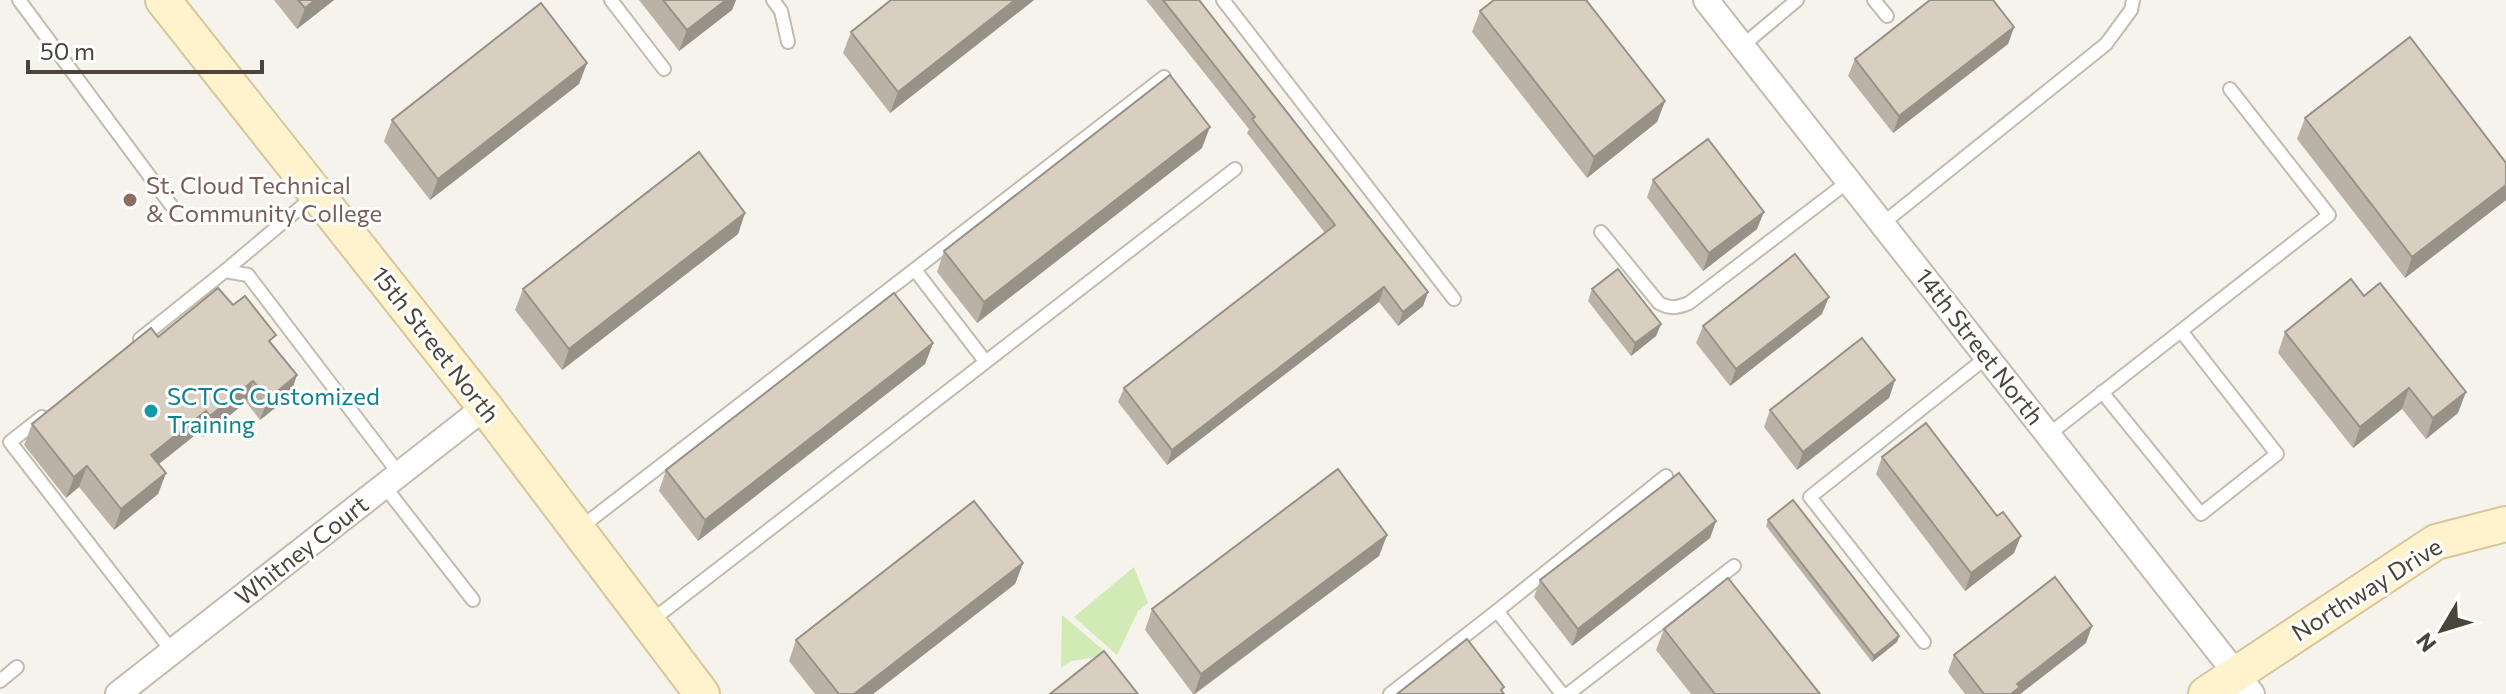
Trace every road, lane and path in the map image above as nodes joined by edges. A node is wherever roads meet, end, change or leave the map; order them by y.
1 (19, 0) edge
2 (163, 0) edge
3 (611, 0) edge
4 (773, 0) edge
5 (1223, 0) edge
6 (1706, 0) edge
7 (1797, 0) edge
8 (1874, 0) edge
9 (2133, 0) edge
10 (1887, 16) dead end
11 (788, 42) dead end
12 (1742, 46) junction
13 (664, 69) dead end
14 (1164, 77) edge
15 (2230, 89) dead end
16 (1235, 169) dead end
17 (1849, 181) junction
18 (316, 194) junction
19 (171, 205) dead end
20 (1882, 224) junction
21 (1601, 232) dead end
22 (915, 270) junction
23 (225, 271) junction
24 (1454, 299) dead end
25 (2181, 331) junction
26 (130, 347) edge
27 (1987, 357) junction
28 (985, 361) junction
29 (2102, 392) junction
30 (58, 404) edge
31 (485, 407) junction
32 (2048, 435) junction
33 (1666, 476) dead end
34 (392, 481) junction
35 (2506, 524) edge
36 (578, 530) junction
37 (1734, 566) dead end
38 (473, 600) dead end
39 (1497, 611) junction
40 (648, 623) junction
41 (1924, 642) dead end
42 (172, 651) junction
43 (17, 667) dead end
44 (0, 681) edge
45 (2235, 687) edge
46 (118, 694) edge
47 (702, 694) edge
48 (1390, 694) edge
49 (1565, 694) edge
50 (2206, 694) edge

1 - 19 lane
2 - 18 street, 15th Street North
3 - 13 lane
4 - 11 lane
5 - 24 lane
6 - 12 street, 14th Street North
7 - 12 lane
8 - 10 lane
9 - 20 lane
12 - 17 street, 14th Street North
14 - 22 lane
15 - 25 lane
16 - 28 lane
17 - 20 street, 14th Street North
17 - 21 lane
18 - 23 lane
18 - 31 street, 15th Street North
20 - 27 street, 14th Street North
22 - 28 lane
22 - 36 lane
23 - 26 lane
23 - 34 lane
25 - 29 lane
25 - 29 lane
27 - 32 street, 14th Street North
27 - 41 lane
28 - 40 lane
29 - 32 lane
30 - 42 lane
31 - 34 street, Whitney Court
31 - 36 street, 15th Street North
32 - 45 street, 14th Street North
33 - 39 lane
34 - 38 lane
34 - 42 street, Whitney Court
35 - 45 street, Northway Drive
36 - 40 street, 15th Street North
37 - 49 lane
39 - 48 lane
39 - 49 lane
40 - 47 street, 15th Street North
42 - 46 street, Whitney Court
43 - 44 lane
45 - 50 street, Northway Drive

